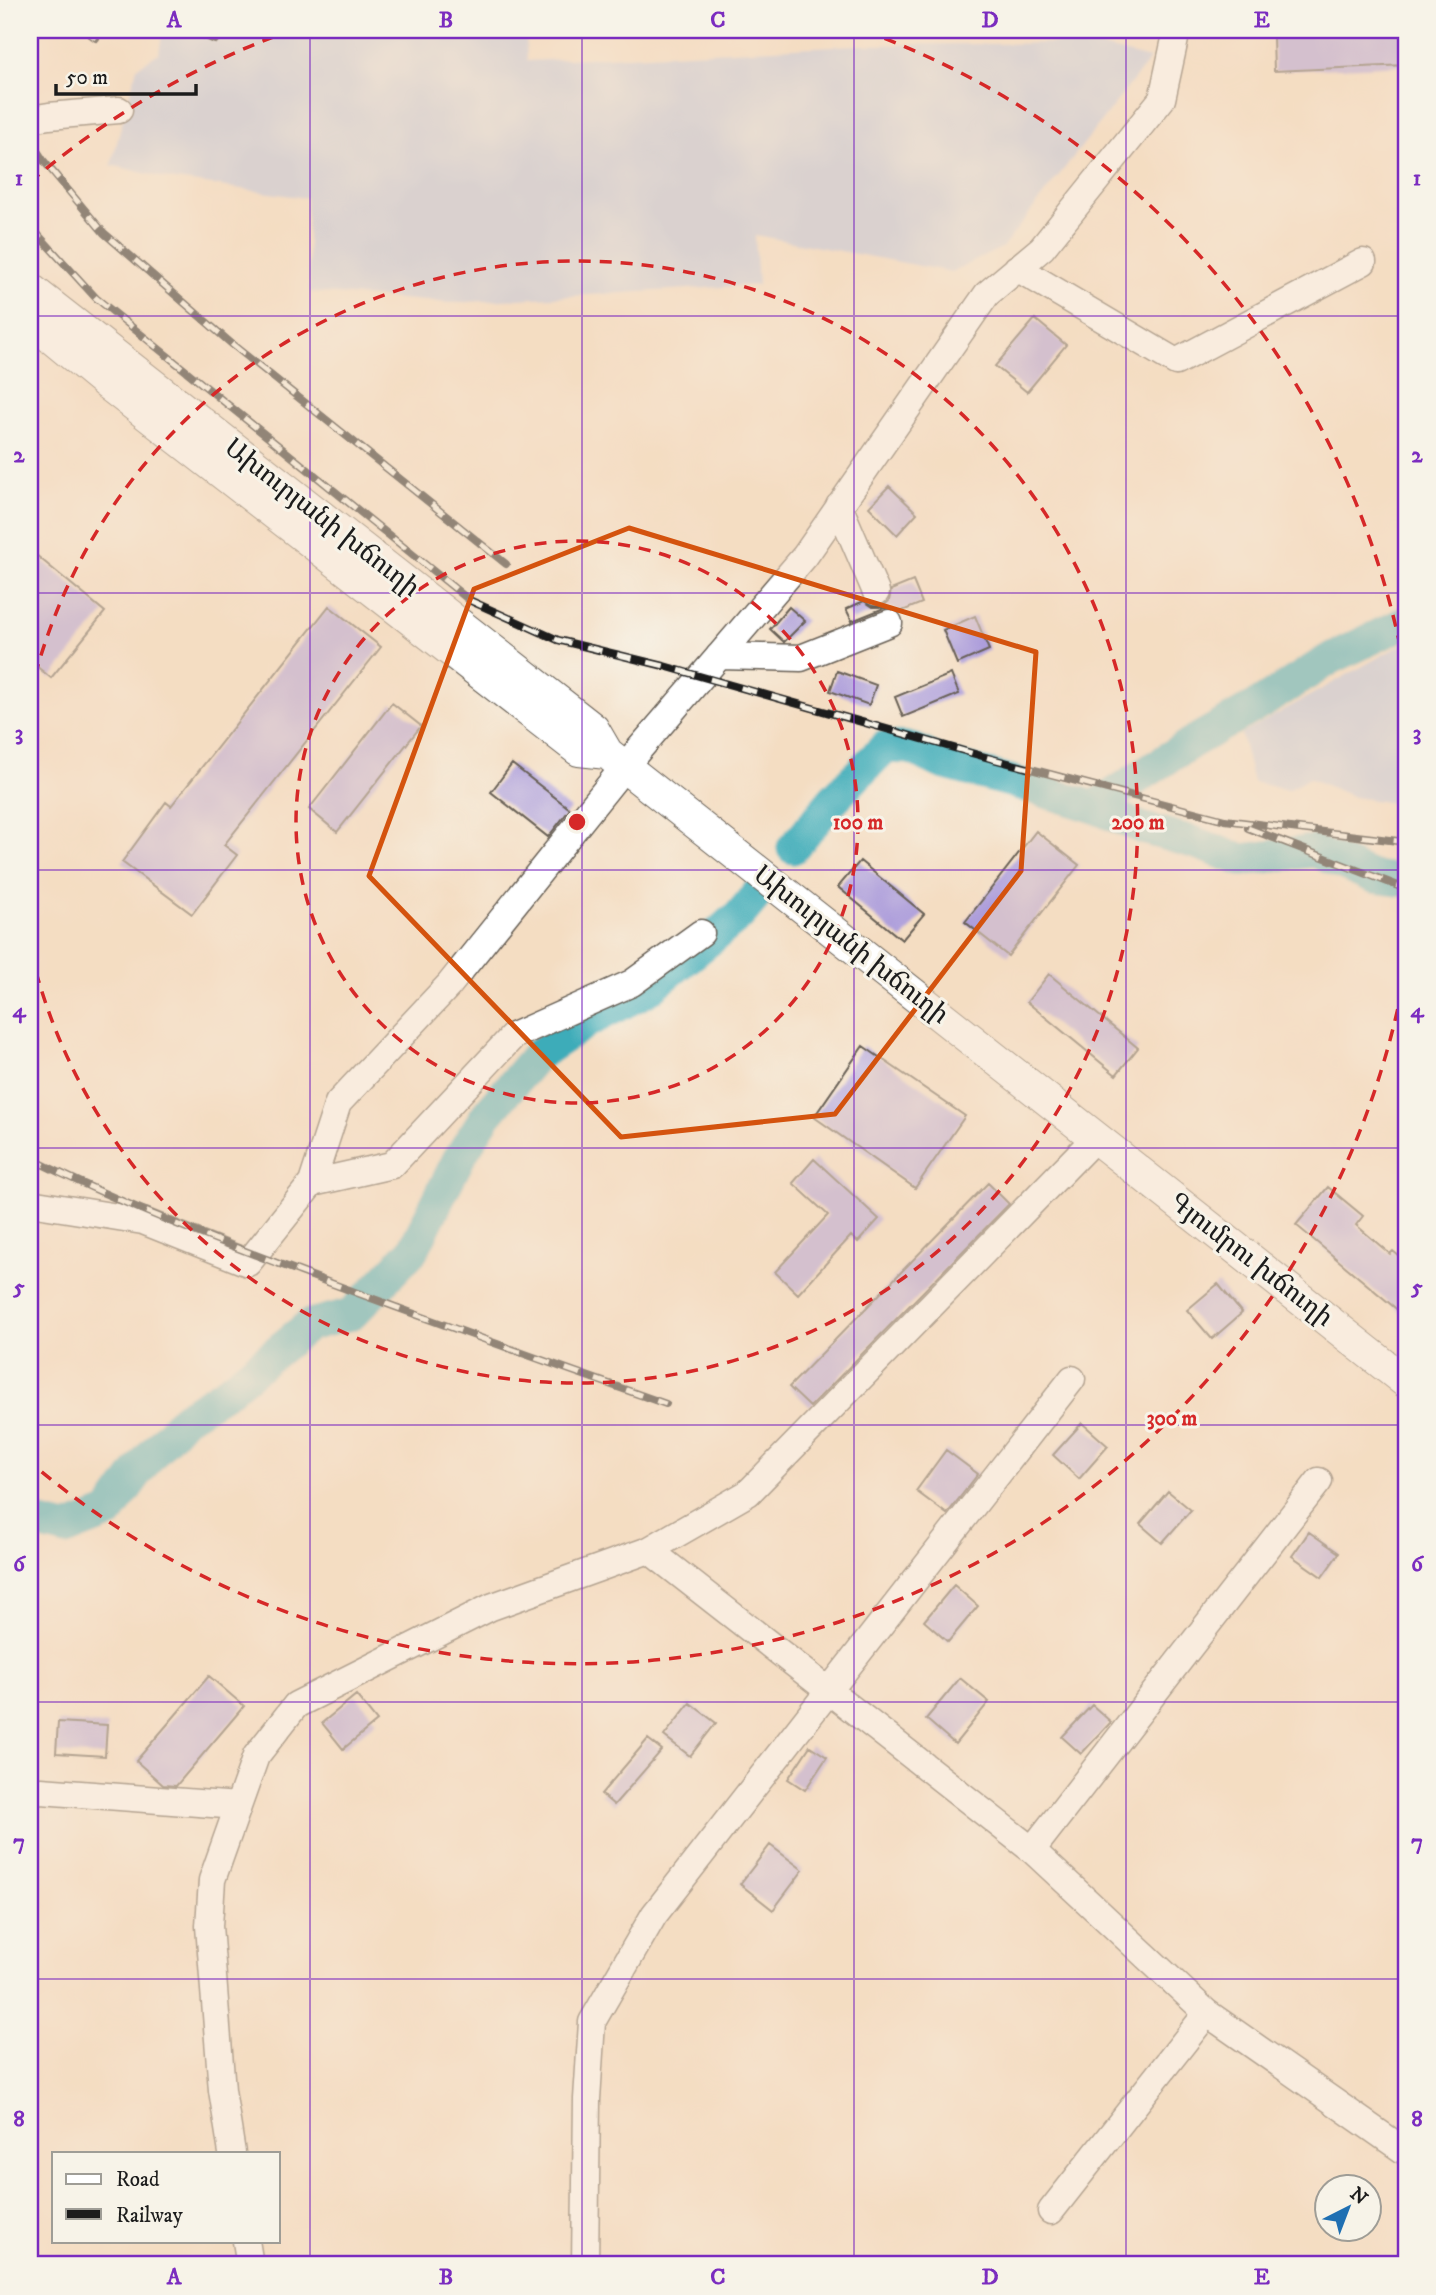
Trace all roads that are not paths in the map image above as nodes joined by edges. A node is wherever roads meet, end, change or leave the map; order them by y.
1 (1177, 30) edge
2 (119, 110) dead end
3 (30, 119) edge
4 (1363, 262) dead end
5 (1017, 268) junction
6 (30, 289) edge
7 (30, 320) edge
8 (839, 506) junction
9 (876, 592) dead end
10 (889, 623) dead end
11 (719, 656) junction
12 (615, 760) junction
13 (701, 933) dead end
14 (1096, 1137) junction
15 (312, 1183) junction
16 (30, 1203) edge
17 (1072, 1379) dead end
18 (1406, 1382) edge
19 (1319, 1480) dead end
20 (649, 1550) junction
21 (829, 1691) junction
22 (30, 1793) edge
23 (238, 1806) junction
24 (1032, 1850) junction
25 (1207, 2013) junction
26 (232, 2152) edge
27 (1406, 2152) edge
28 (1051, 2211) dead end
29 (246, 2242) edge
30 (250, 2265) edge
31 (585, 2265) edge

1 - 5 street
2 - 3 street
4 - 5 street
5 - 8 street
6 - 12 main road, Ախուրյանի խճուղի
7 - 12 main road, Ախուրյանի խճուղի
8 - 9 street
8 - 11 street
10 - 11 street
11 - 12 street
12 - 14 main road, Ախուրյանի խճուղի
12 - 15 street
13 - 15 street
14 - 18 main road, Գյումրու խճուղի
14 - 20 street
15 - 16 street
17 - 21 street
19 - 24 street
20 - 21 street
20 - 23 street
21 - 24 street
21 - 31 street
22 - 23 street
23 - 26 street
24 - 25 street
25 - 27 street
25 - 28 street
29 - 30 street

